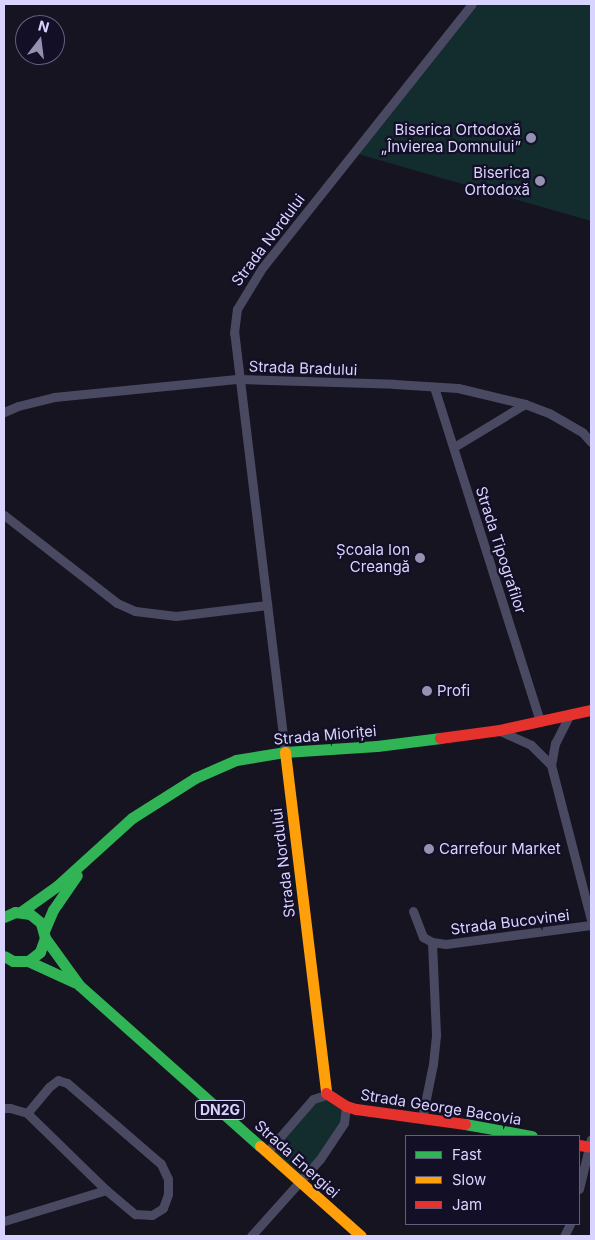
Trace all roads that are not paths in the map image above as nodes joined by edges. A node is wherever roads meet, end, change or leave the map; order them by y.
1 (472, 4) edge
2 (239, 379) junction
3 (434, 387) junction
4 (525, 404) junction
5 (4, 412) edge
6 (591, 442) edge
7 (454, 447) junction
8 (4, 515) edge
9 (267, 605) junction
10 (591, 710) edge
11 (569, 716) junction
12 (540, 722) junction
13 (499, 730) junction
14 (285, 752) junction
15 (551, 765) junction
16 (89, 856) junction
17 (4, 906) edge
18 (413, 911) dead end
19 (18, 912) junction
20 (4, 917) edge
21 (591, 920) edge
22 (591, 925) edge
23 (44, 934) junction
24 (432, 942) junction
25 (28, 961) junction
26 (7, 962) edge
27 (79, 984) junction
28 (326, 1094) junction
29 (346, 1106) junction
30 (4, 1108) edge
31 (27, 1113) junction
32 (422, 1118) junction
33 (526, 1135) edge
34 (588, 1144) edge
35 (267, 1152) junction
36 (301, 1182) junction
37 (580, 1184) edge
38 (106, 1190) junction
39 (4, 1220) edge
40 (251, 1236) edge
41 (361, 1236) edge

1 - 2 street, Strada Nordului
2 - 3 street, Strada Bradului
2 - 5 street, Strada Bradului
2 - 9 street, Strada Nordului
3 - 4 street, Strada Bradului
3 - 7 street, Strada Tipografilor
4 - 6 street, Strada Bradului
4 - 7 street
7 - 12 street, Strada Tipografilor
8 - 9 street
9 - 14 street, Strada Nordului
10 - 11 main road, Strada Mioriței
11 - 12 main road, Strada Mioriței
11 - 15 street
12 - 13 main road, Strada Mioriței
13 - 14 main road, Strada Mioriței
13 - 15 street
14 - 16 main road, Strada Mioriței
14 - 28 main road, Strada Nordului
15 - 21 street
16 - 19 main road, Strada Mioriței
16 - 23 main road, Strada Mioriței
17 - 19 main road, Strada Energiei
18 - 24 street, Strada Bucovinei
19 - 20 main road, Strada Mioriței
19 - 23 main road, Strada Energiei
22 - 24 street, Strada Bucovinei
23 - 25 main road, Strada Mioriței
23 - 27 main road, Strada Energiei / DN2G
24 - 32 street, Strada Bucovinei
25 - 26 main road, Strada Energiei
25 - 27 main road, Strada Energiei / DN2G
27 - 35 main road, Strada Energiei / DN2G
28 - 29 main road
28 - 35 street
29 - 32 main road, Strada George Bacovia
29 - 36 street, Strada George Bacovia
30 - 31 street
31 - 38 street
31 - 38 street
32 - 33 main road, Strada George Bacovia
34 - 37 street
35 - 36 main road, Strada Energiei / DN2G
36 - 40 street, Strada George Bacovia
36 - 41 main road, Strada Energiei / DN2G
38 - 39 street

